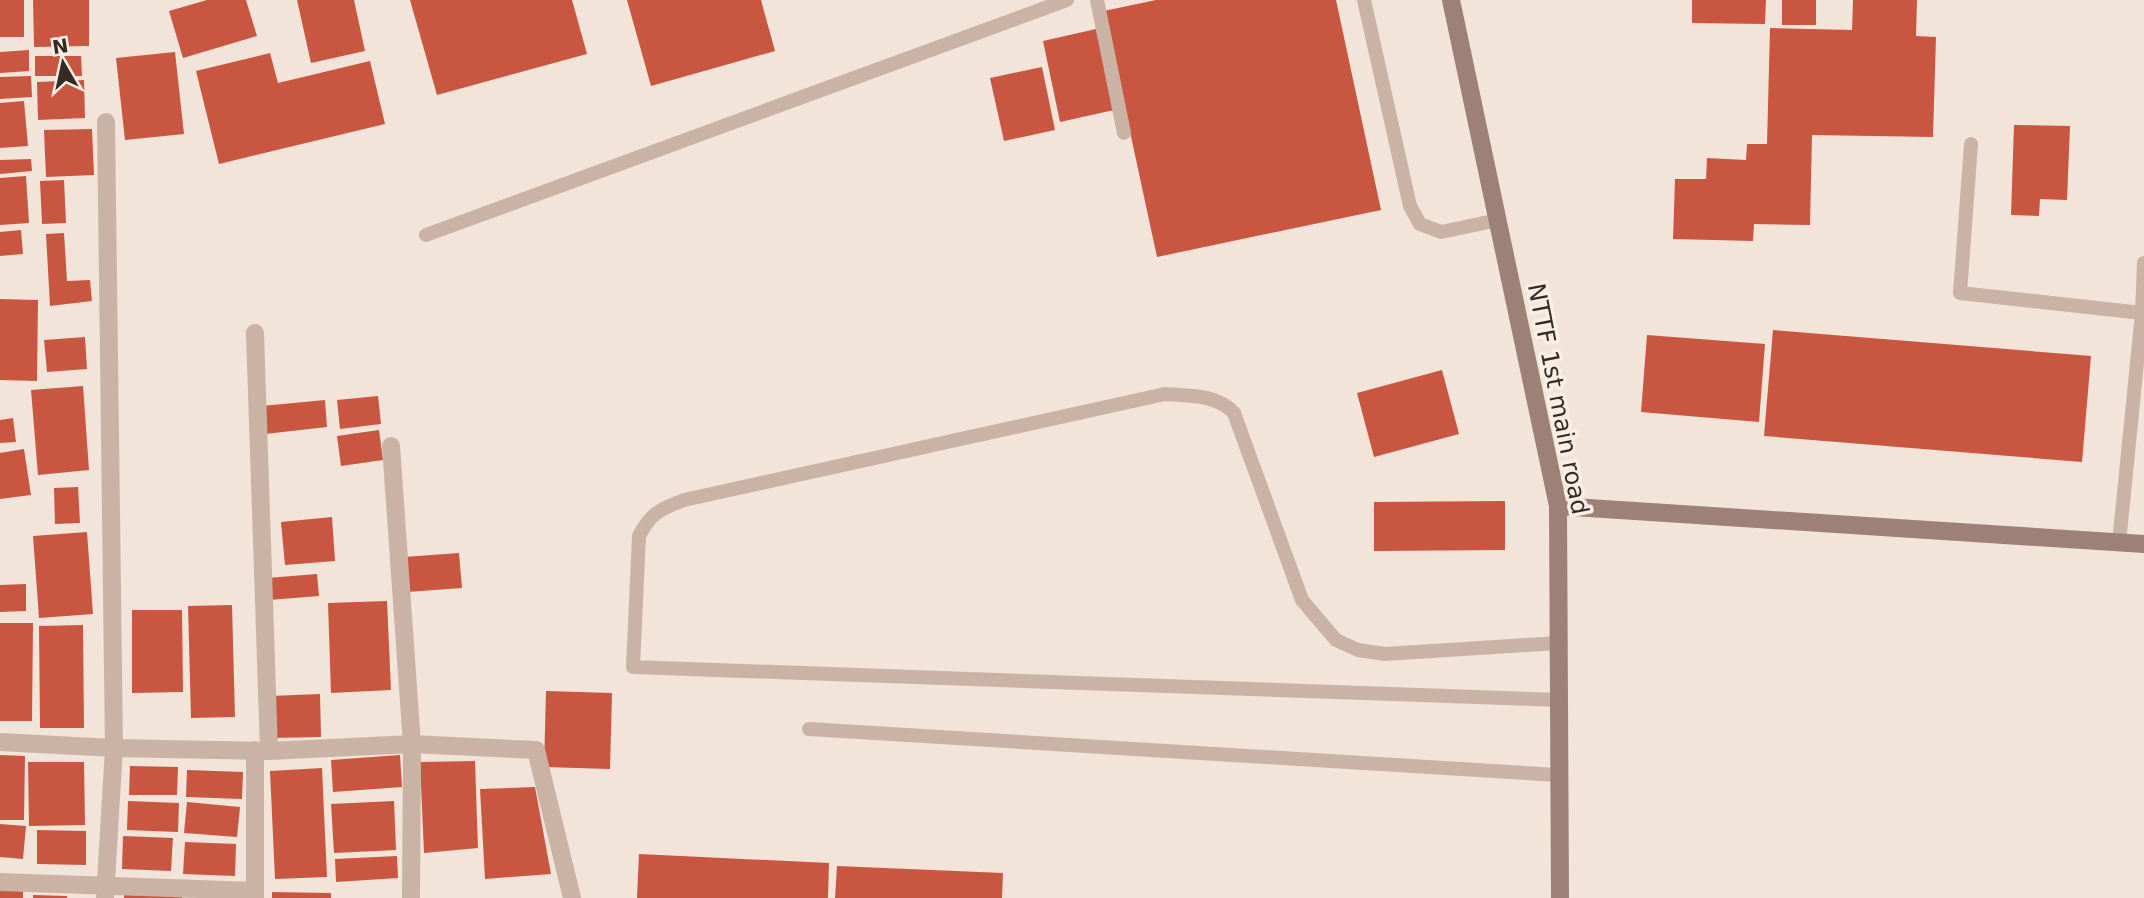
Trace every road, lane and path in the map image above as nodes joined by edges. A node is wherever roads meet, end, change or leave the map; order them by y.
1 (1067, 0) edge
2 (1097, 0) edge
3 (1364, 0) edge
4 (1451, 0) edge
5 (106, 122) dead end
6 (1124, 133) dead end
7 (1971, 144) dead end
8 (1497, 220) junction
9 (426, 235) dead end
10 (2144, 263) edge
11 (2142, 313) junction
12 (255, 333) dead end
13 (391, 446) dead end
14 (1558, 506) junction
15 (2119, 543) junction
16 (2144, 544) edge
17 (1558, 643) junction
18 (1558, 700) junction
19 (809, 729) dead end
20 (0, 742) edge
21 (412, 744) junction
22 (114, 748) junction
23 (262, 750) junction
24 (1558, 775) junction
25 (0, 882) edge
26 (106, 891) edge
27 (255, 894) edge
28 (411, 898) edge
29 (572, 898) edge
30 (1560, 898) edge

1 - 9 lane
2 - 6 lane
3 - 8 lane
4 - 8 street, NTTF 1st main road
5 - 22 street
7 - 11 lane
8 - 14 street, NTTF 1st main road
10 - 11 lane
11 - 15 lane
12 - 23 street
13 - 21 street
14 - 15 street
14 - 17 street, NTTF 1st main road
15 - 16 street
17 - 18 street, NTTF 1st main road
17 - 18 lane
18 - 24 street, NTTF 1st main road
19 - 24 lane
20 - 22 street
21 - 23 street
21 - 28 street
21 - 29 street
22 - 23 street
22 - 26 street
23 - 27 street
24 - 30 street, NTTF 1st main road
25 - 26 street
26 - 27 street

